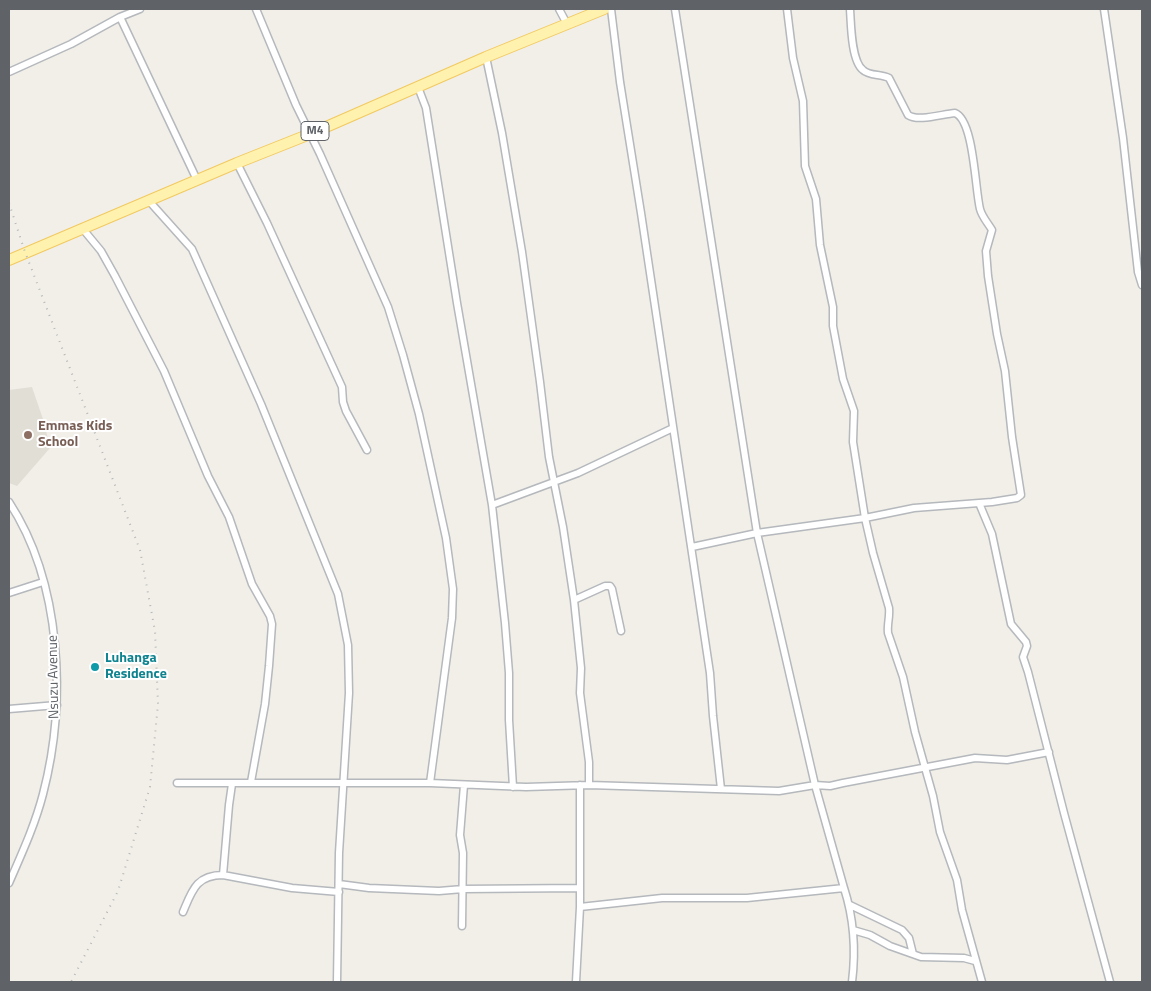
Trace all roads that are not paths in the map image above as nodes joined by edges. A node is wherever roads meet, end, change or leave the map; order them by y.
1 (140, 9) edge
2 (256, 9) edge
3 (560, 9) edge
4 (604, 9) edge
5 (610, 9) edge
6 (675, 9) edge
7 (787, 9) edge
8 (850, 9) edge
9 (1104, 9) edge
10 (120, 17) junction
11 (567, 24) junction
12 (486, 57) junction
13 (9, 72) edge
14 (418, 87) junction
15 (310, 134) junction
16 (237, 163) junction
17 (197, 180) junction
18 (149, 201) junction
19 (82, 228) junction
20 (9, 260) edge
21 (1142, 285) edge
22 (673, 428) junction
23 (366, 450) dead end
24 (553, 482) junction
25 (9, 502) edge
26 (979, 502) junction
27 (492, 505) junction
28 (865, 518) junction
29 (757, 533) junction
30 (692, 547) junction
31 (43, 582) junction
32 (9, 593) edge
33 (574, 600) junction
34 (621, 632) dead end
35 (57, 705) junction
36 (9, 709) edge
37 (1049, 752) junction
38 (925, 767) junction
39 (250, 782) junction
40 (430, 782) junction
41 (178, 783) dead end
42 (343, 783) junction
43 (232, 784) junction
44 (590, 784) junction
45 (464, 785) junction
46 (580, 785) junction
47 (815, 785) junction
48 (513, 786) junction
49 (721, 789) junction
50 (223, 875) junction
51 (9, 883) edge
52 (339, 884) junction
53 (580, 888) junction
54 (844, 888) junction
55 (463, 889) junction
56 (339, 892) junction
57 (850, 905) junction
58 (580, 907) junction
59 (183, 912) dead end
60 (462, 926) dead end
61 (854, 930) junction
62 (913, 954) junction
63 (975, 961) junction
64 (338, 982) edge
65 (576, 982) edge
66 (852, 982) edge
67 (982, 982) edge
68 (1110, 982) edge

1 - 10 street
2 - 15 street
3 - 11 street
4 - 11 main road, M4
5 - 22 street
6 - 29 street
7 - 28 street
8 - 26 street
9 - 21 street
10 - 13 street
10 - 17 street
11 - 12 main road, M4
12 - 14 main road, M4
12 - 24 street
14 - 15 main road, M4
14 - 27 street
15 - 16 main road, M4
15 - 40 street
16 - 17 main road, M4
16 - 23 street
17 - 18 main road, M4
18 - 19 main road, M4
18 - 42 street
19 - 20 main road, M4
19 - 39 street
22 - 24 street
22 - 30 street
24 - 27 street
24 - 33 street
25 - 31 street, Nsuzu Avenue
26 - 28 street
26 - 37 street
27 - 48 street
28 - 29 street
28 - 38 street
29 - 30 street
29 - 47 street
30 - 49 street
31 - 32 street
31 - 35 street, Nsuzu Avenue
33 - 34 street
33 - 44 street
35 - 36 street
35 - 51 street, Nsuzu Avenue
37 - 38 street
37 - 68 street
38 - 47 street
38 - 63 street
39 - 42 street
39 - 43 street
40 - 42 street
40 - 45 street
41 - 43 street
42 - 52 street
43 - 50 street
44 - 46 street
44 - 49 street
45 - 48 street
45 - 55 street
46 - 48 street
46 - 53 street
47 - 49 street
47 - 54 street
50 - 56 street
50 - 59 street
52 - 55 street
52 - 56 street
53 - 55 street
53 - 58 street
54 - 57 street
54 - 58 street
55 - 60 street
56 - 64 street
57 - 61 street
57 - 62 street
58 - 65 street
61 - 62 street
61 - 66 street
62 - 63 street
63 - 67 street

